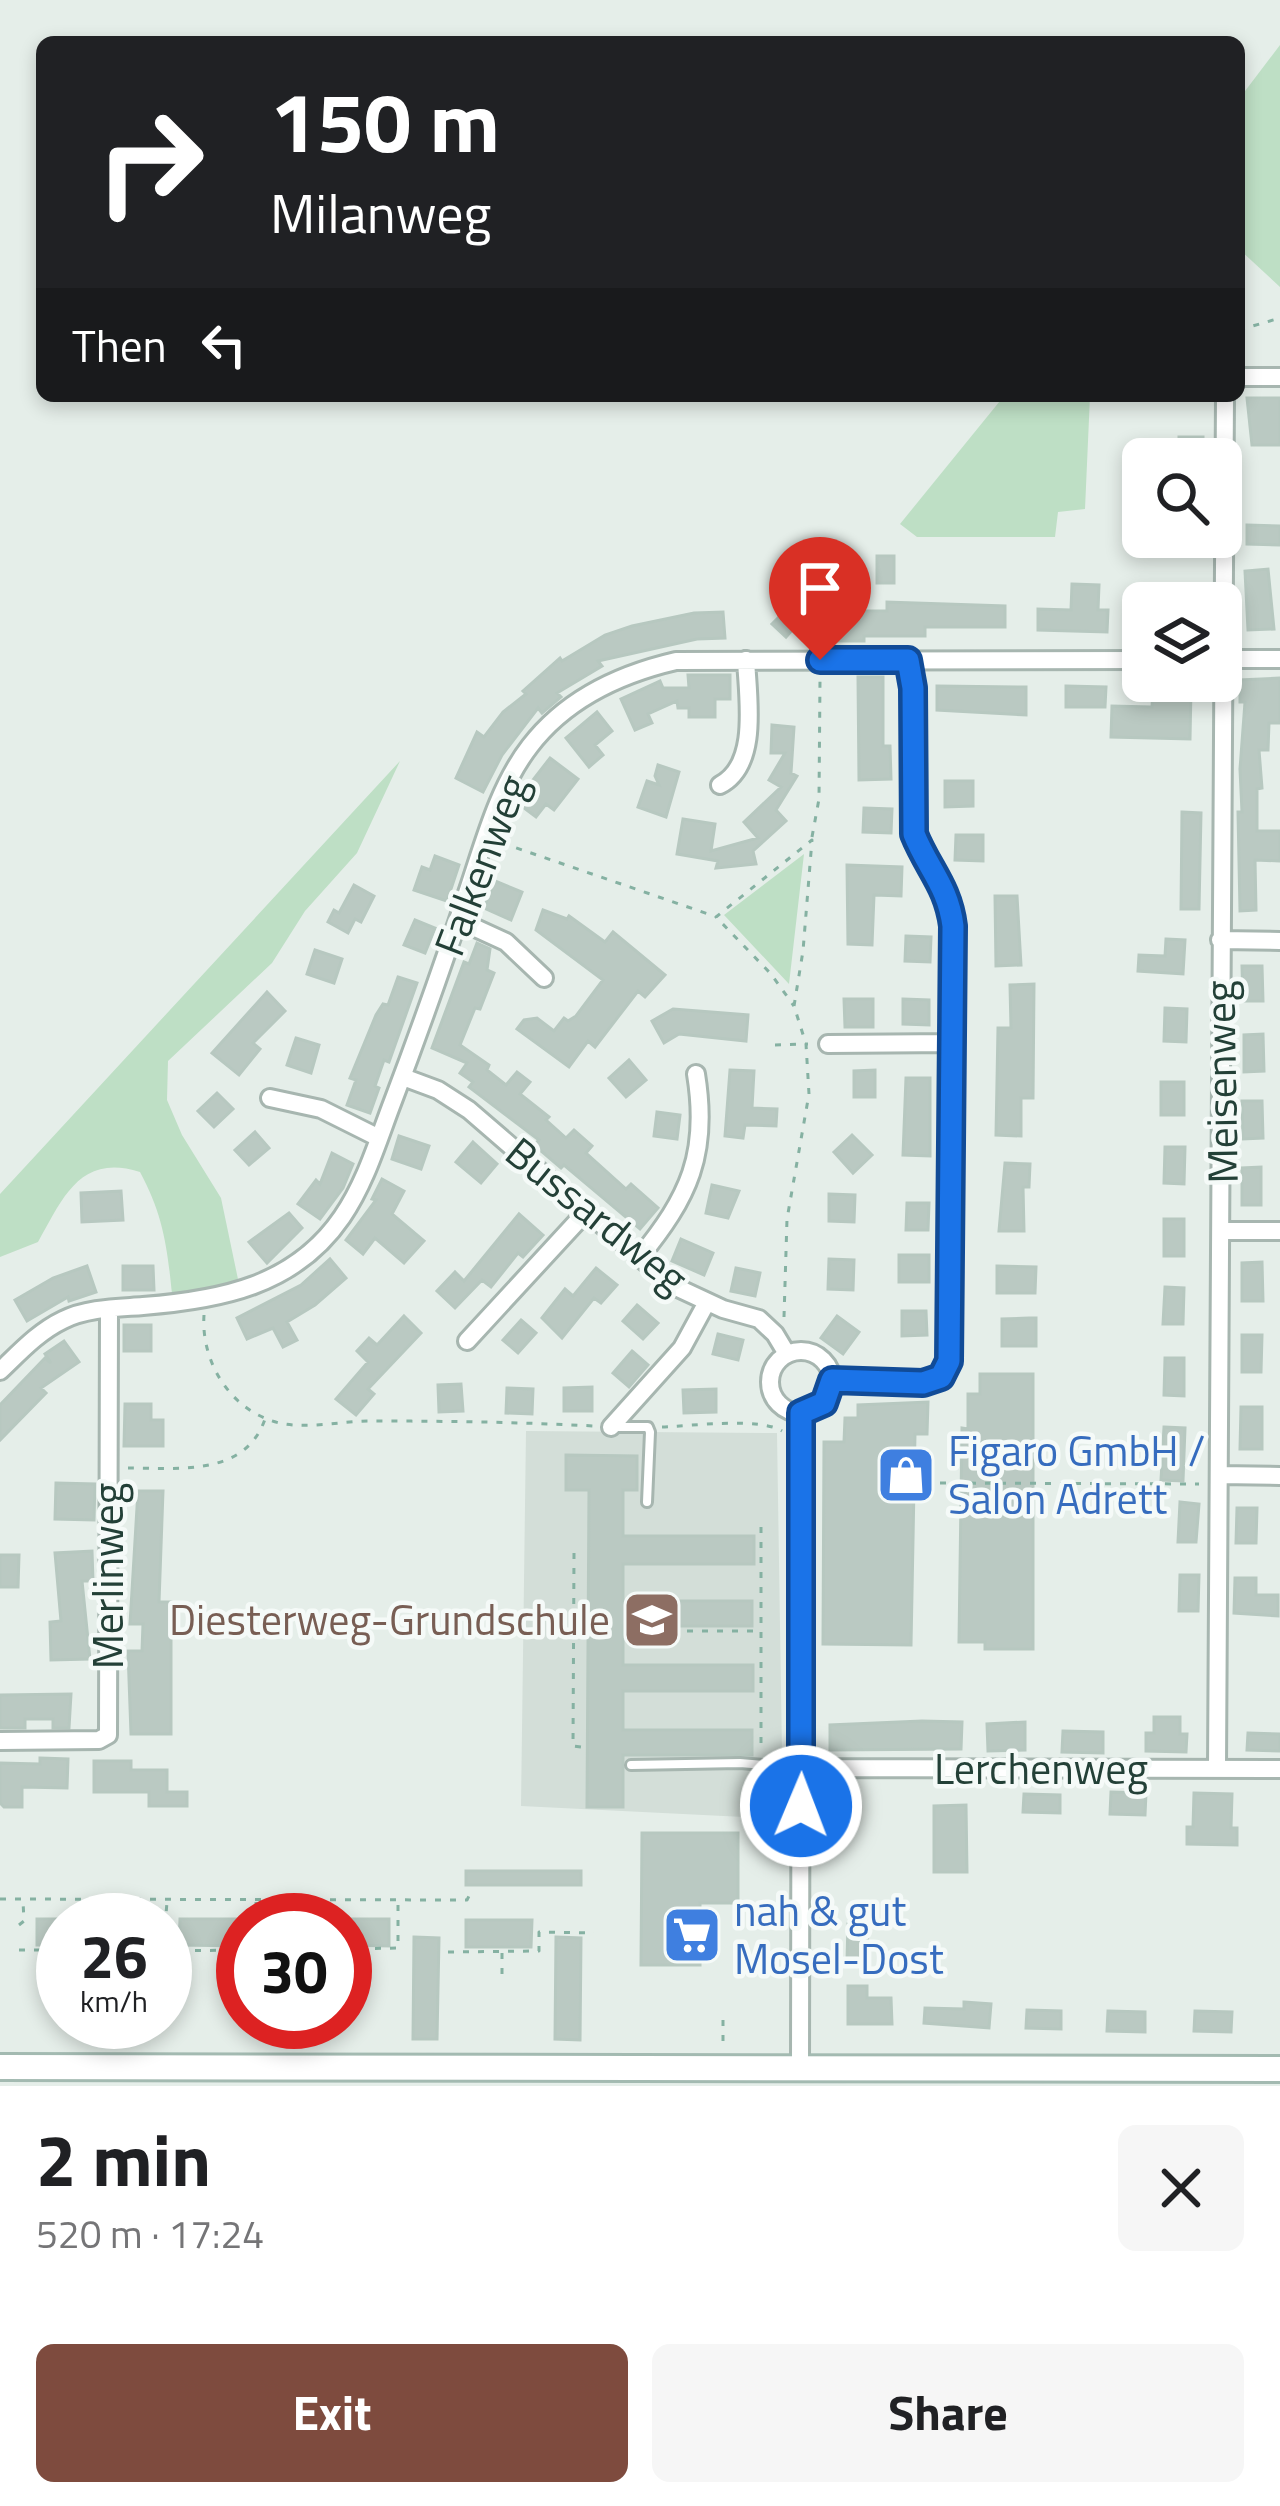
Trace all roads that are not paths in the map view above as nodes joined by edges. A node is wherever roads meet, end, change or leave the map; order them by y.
1 (1245, 376) edge
2 (1280, 377) edge
3 (1225, 402) edge
4 (1224, 582) edge
5 (1122, 659) edge
6 (1242, 659) edge
7 (1280, 659) edge
8 (746, 660) junction
9 (908, 660) junction
10 (1223, 702) edge
11 (720, 785) dead end
12 (458, 920) junction
13 (1220, 940) junction
14 (1280, 940) edge
15 (544, 978) dead end
16 (952, 1043) junction
17 (828, 1044) dead end
18 (696, 1074) dead end
19 (403, 1077) junction
20 (270, 1098) dead end
21 (379, 1138) junction
22 (585, 1213) junction
23 (1222, 1231) junction
24 (1280, 1231) edge
25 (639, 1258) junction
26 (707, 1302) junction
27 (109, 1309) junction
28 (467, 1341) dead end
29 (787, 1354) junction
30 (0, 1371) edge
31 (832, 1380) junction
32 (801, 1413) junction
33 (611, 1427) joint
34 (1280, 1476) edge
35 (1219, 1480) junction
36 (647, 1502) dead end
37 (0, 1741) edge
38 (631, 1765) dead end
39 (802, 1768) junction
40 (1217, 1768) junction
41 (1280, 1768) edge
42 (0, 2067) edge
43 (1280, 2069) edge
44 (810, 2074) edge
45 (693, 2077) edge

1 - 2 street
3 - 4 street, Meisenweg
5 - 9 street, Falkenweg
6 - 7 street
8 - 9 street, Falkenweg
8 - 11 street
8 - 12 street, Falkenweg
9 - 16 street
10 - 13 street, Meisenweg
12 - 15 street
12 - 19 street, Falkenweg
13 - 14 street
13 - 23 street, Meisenweg
16 - 17 street
16 - 31 street
18 - 25 street
19 - 21 street, Falkenweg
19 - 22 street, Bussardweg
20 - 21 street
21 - 27 street, Falkenweg
22 - 25 street, Bussardweg
22 - 28 street
23 - 24 street
23 - 35 street, Meisenweg
25 - 26 street, Bussardweg
26 - 29 street, Bussardweg
26 - 33 street
27 - 30 street, Falkenweg
27 - 37 street, Merlinweg
29 - 31 street
29 - 32 street
31 - 32 street
32 - 39 street
33 - 36 lane
34 - 35 street
35 - 40 street, Meisenweg
38 - 39 lane
39 - 40 street, Lerchenweg
39 - 44 street
40 - 41 street, Lerchenweg
42 - 45 street
43 - 44 street
44 - 45 street

